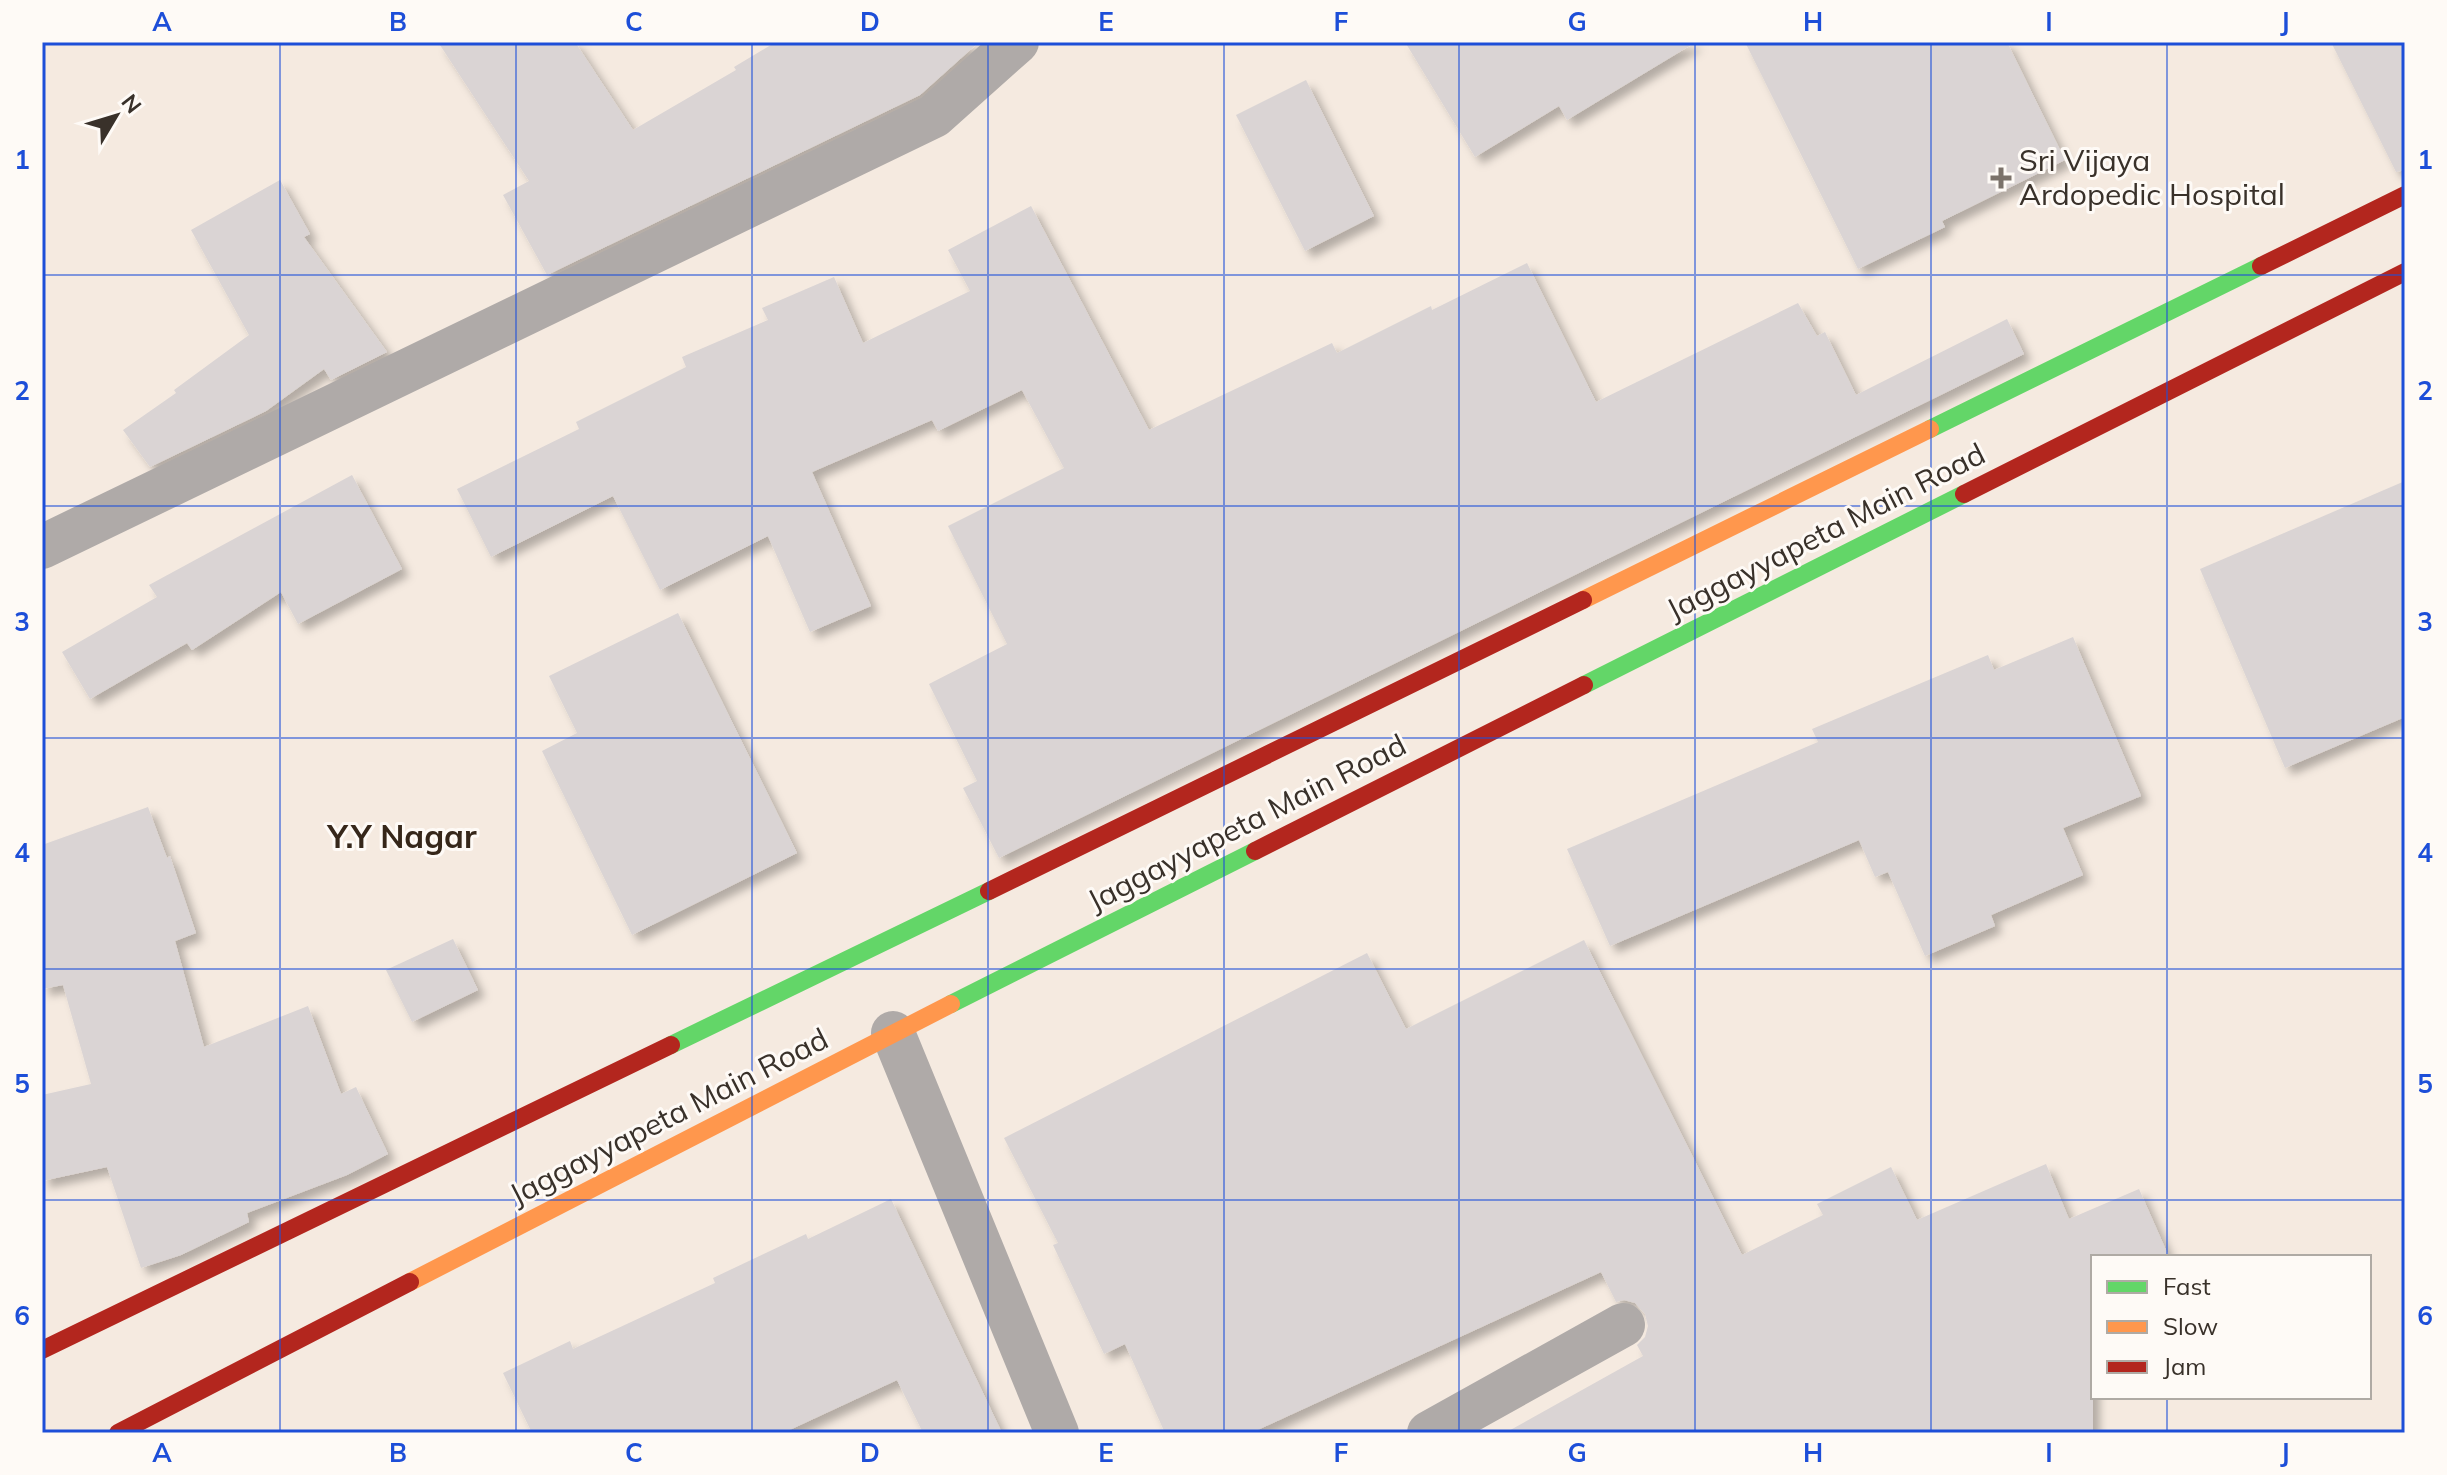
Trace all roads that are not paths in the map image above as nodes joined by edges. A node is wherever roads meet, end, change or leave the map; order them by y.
1 (1017, 42) edge
2 (2405, 195) edge
3 (2405, 272) edge
4 (42, 547) edge
5 (893, 1033) junction
6 (1623, 1325) dead end
7 (42, 1350) edge
8 (118, 1433) edge
9 (1057, 1433) edge
10 (1429, 1433) edge

1 - 4 street
2 - 7 main road
3 - 5 main road, Jaggayyapeta Main Road
5 - 8 main road, Jaggayyapeta Main Road
5 - 9 street
6 - 10 street

